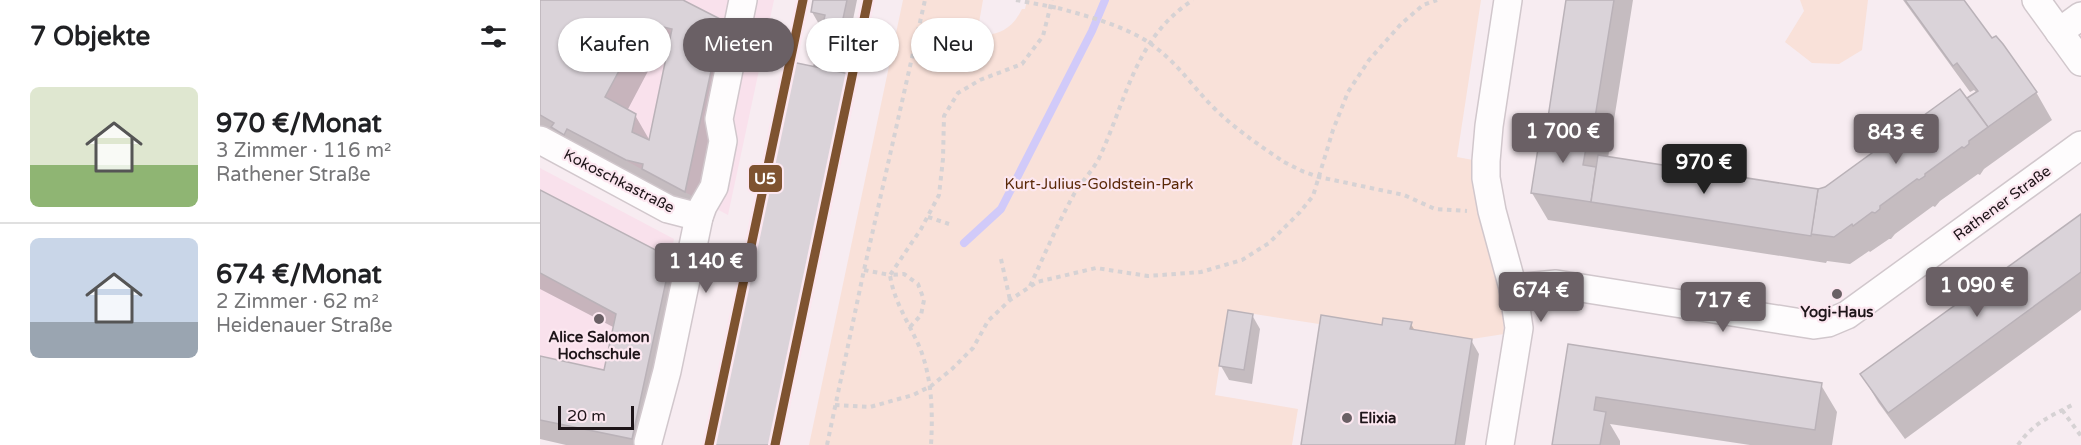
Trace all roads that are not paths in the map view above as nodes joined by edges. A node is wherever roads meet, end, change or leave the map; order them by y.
1 (743, 0) edge
2 (1508, 0) edge
3 (2036, 0) edge
4 (2081, 16) edge
5 (2059, 32) junction
6 (2081, 62) edge
7 (540, 140) edge
8 (2081, 145) edge
9 (699, 218) junction
10 (1513, 288) junction
11 (648, 442) dead end
12 (1500, 445) edge

1 - 9 street
2 - 10 street
3 - 5 street
4 - 5 street
5 - 6 street
7 - 9 street, Kokoschkastraße
8 - 10 street, Rathener Straße
9 - 11 street
10 - 12 street

